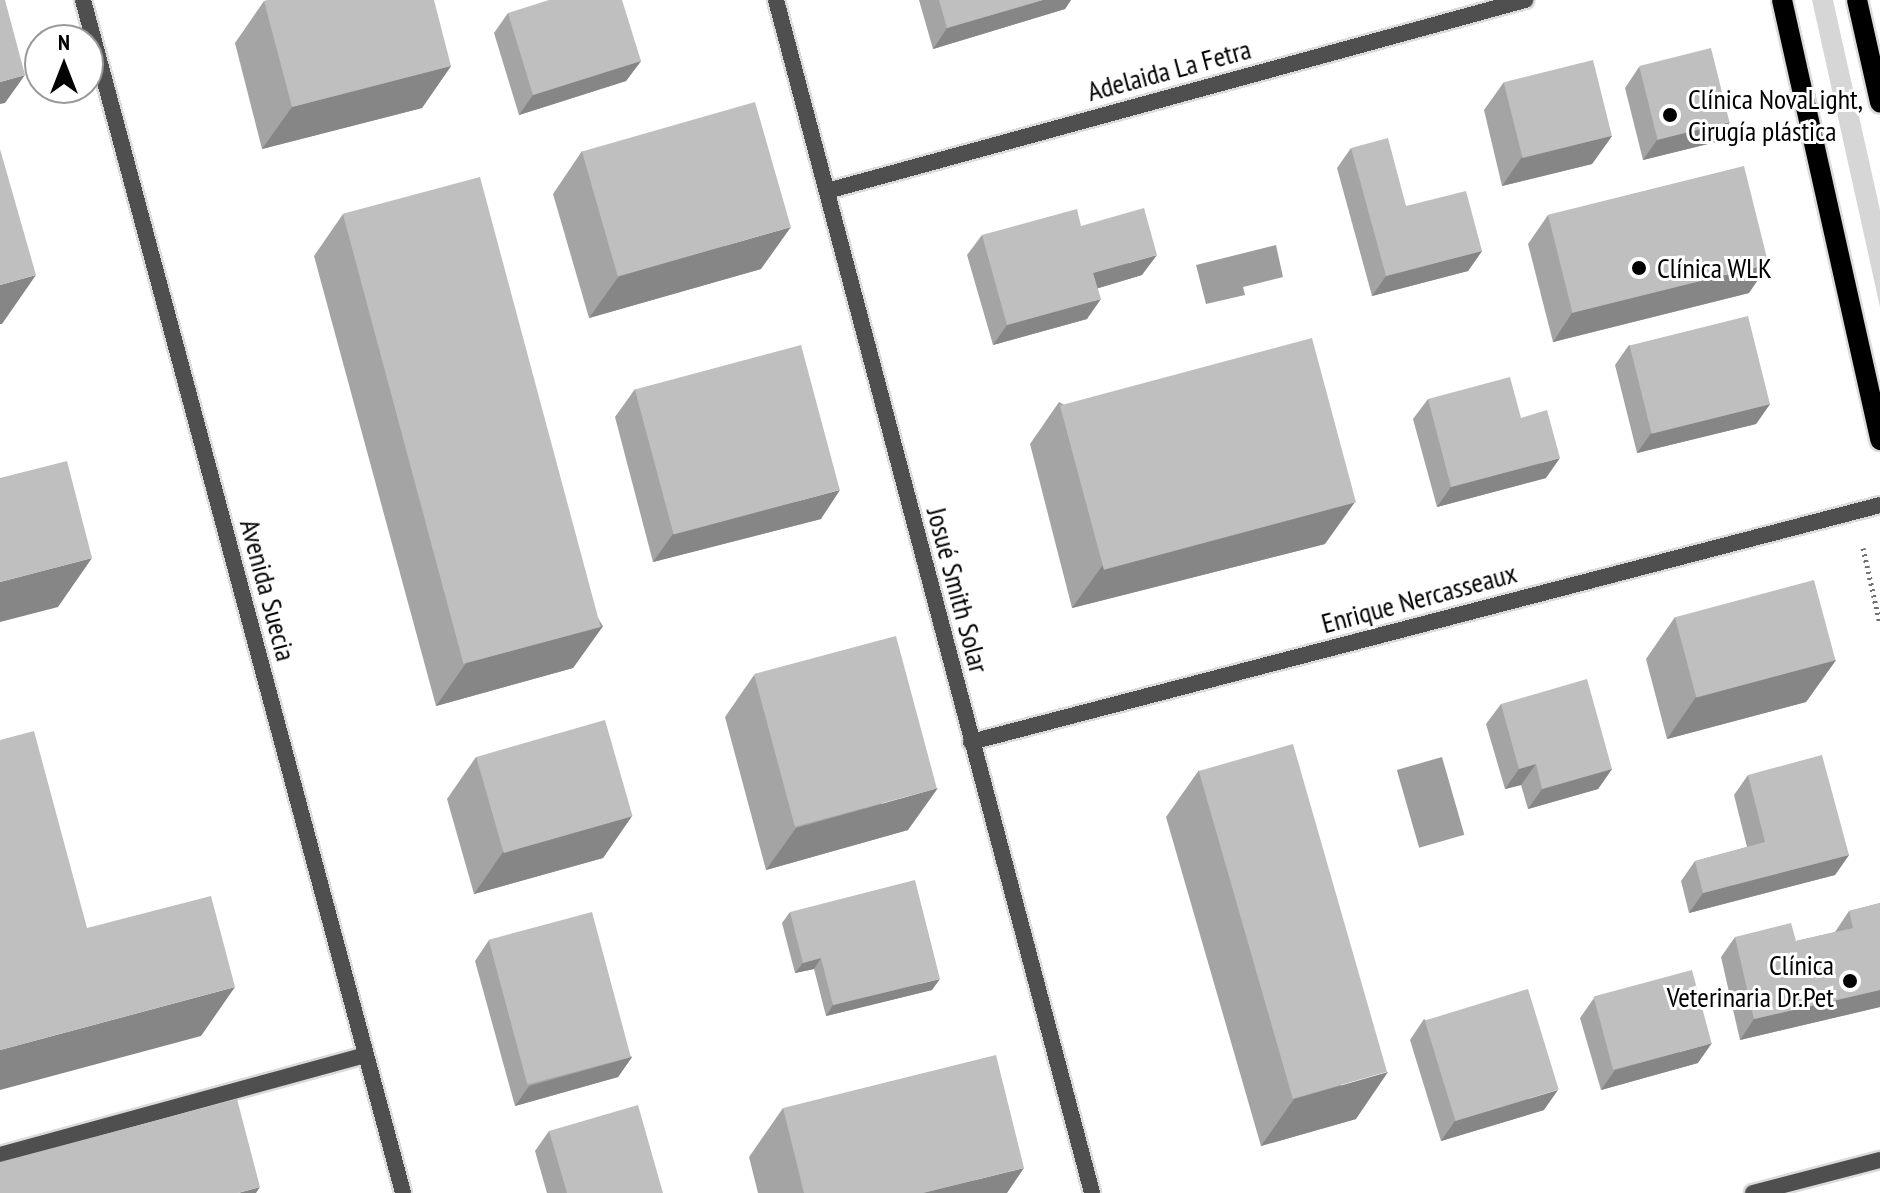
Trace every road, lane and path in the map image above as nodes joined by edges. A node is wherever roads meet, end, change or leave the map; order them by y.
1 (83, 0) edge
2 (776, 0) edge
3 (1525, 0) edge
4 (1782, 0) edge
5 (1857, 0) edge
6 (1880, 102) edge
7 (827, 191) junction
8 (1880, 440) edge
9 (1880, 505) edge
10 (971, 742) junction
11 (366, 1055) junction
12 (0, 1155) edge
13 (1880, 1160) edge
14 (403, 1193) edge
15 (1092, 1193) edge
16 (1753, 1193) edge

1 - 11 street, Avenida Suecia
2 - 7 street, Josué Smith Solar
3 - 7 street, Adelaida La Fetra
4 - 8 main road
5 - 6 main road
7 - 10 street, Josué Smith Solar
9 - 10 street, Enrique Nercasseaux
10 - 15 street, Josué Smith Solar
11 - 12 street
11 - 14 street, Avenida Suecia
13 - 16 street

